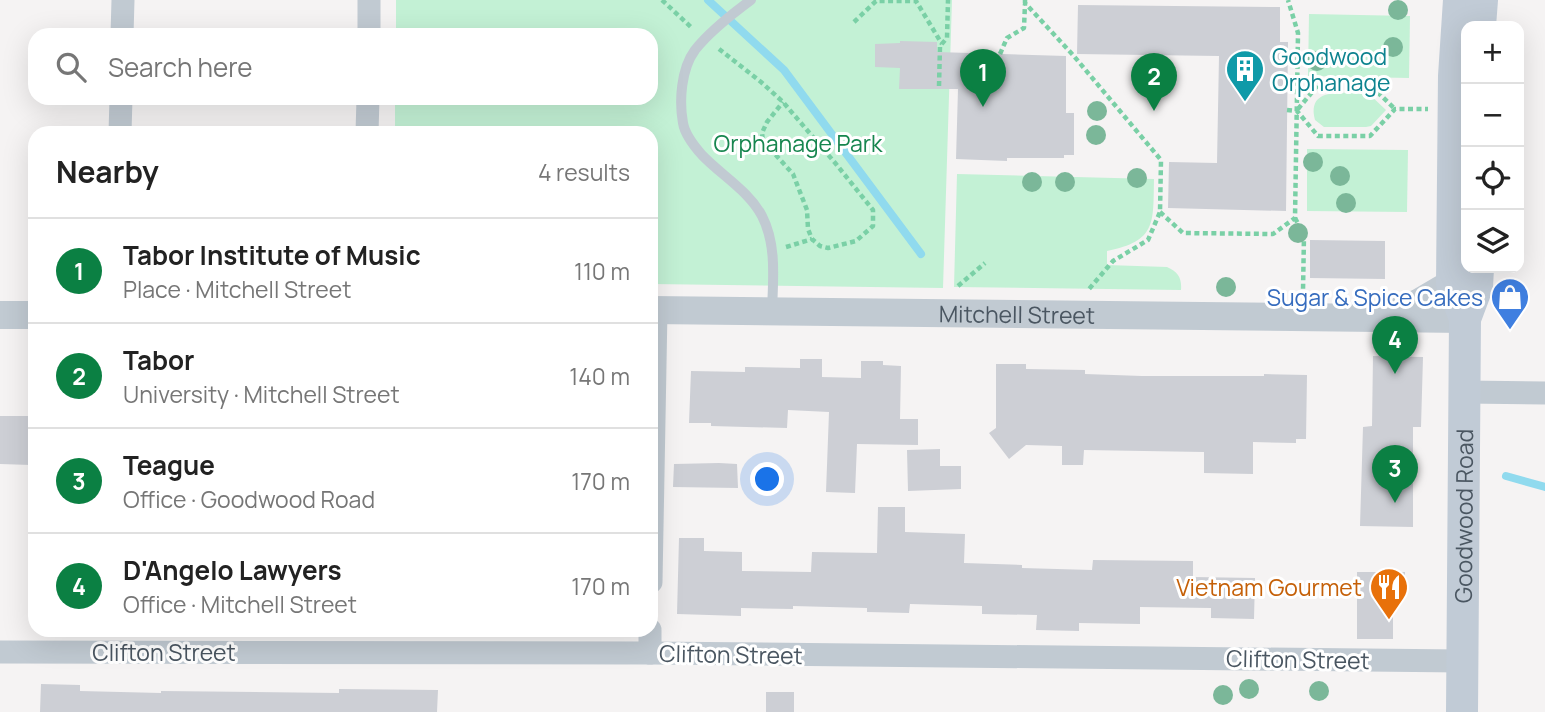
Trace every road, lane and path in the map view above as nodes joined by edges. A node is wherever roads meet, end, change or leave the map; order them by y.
1 (123, 0) edge
2 (369, 0) edge
3 (662, 0) edge
4 (948, 0) edge
5 (1288, 0) edge
6 (889, 1) edge
7 (748, 2) edge
8 (1025, 2) edge
9 (1474, 6) edge
10 (854, 22) dead end
11 (122, 28) edge
12 (369, 28) edge
13 (705, 40) junction
14 (942, 44) junction
15 (1000, 54) dead end
16 (939, 86) dead end
17 (783, 102) junction
18 (121, 105) edge
19 (368, 105) edge
20 (1395, 109) junction
21 (1429, 109) dead end
22 (1287, 110) dead end
23 (1297, 111) junction
24 (120, 126) edge
25 (367, 126) edge
26 (1160, 212) junction
27 (1295, 218) junction
28 (812, 239) junction
29 (772, 251) junction
30 (985, 263) dead end
31 (1465, 276) edge
32 (1303, 295) dead end
33 (933, 306) junction
34 (658, 310) edge
35 (772, 311) junction
36 (1087, 314) junction
37 (28, 315) edge
38 (0, 316) edge
39 (1383, 317) junction
40 (1465, 318) junction
41 (1465, 392) junction
42 (1545, 393) edge
43 (650, 637) edge
44 (0, 652) edge
45 (650, 653) junction
46 (1462, 661) junction
47 (1462, 712) edge

1 - 11 street
2 - 12 street
3 - 13 path
4 - 14 path
5 - 23 path
6 - 10 path
6 - 14 path
7 - 13 lane
8 - 15 path
8 - 26 path
9 - 31 main road, Goodwood Road
13 - 17 path
13 - 29 lane
14 - 16 path
17 - 28 path
17 - 28 path
18 - 24 street
19 - 25 street
20 - 21 path
20 - 23 path
20 - 23 path
22 - 23 path
23 - 27 path
26 - 27 path
26 - 36 path
27 - 32 path
28 - 29 path
29 - 35 lane
30 - 33 path
31 - 39 street, Mitchell Street
31 - 40 main road, Goodwood Road
33 - 35 street, Mitchell Street
33 - 36 street, Mitchell Street
34 - 35 street, Mitchell Street
36 - 39 street, Mitchell Street
37 - 38 street
39 - 40 street, Mitchell Street
40 - 41 main road, Goodwood Road
41 - 42 street
41 - 46 main road, Goodwood Road
43 - 45 street
44 - 45 street, Clifton Street
45 - 46 street, Clifton Street
46 - 47 main road, Goodwood Road

